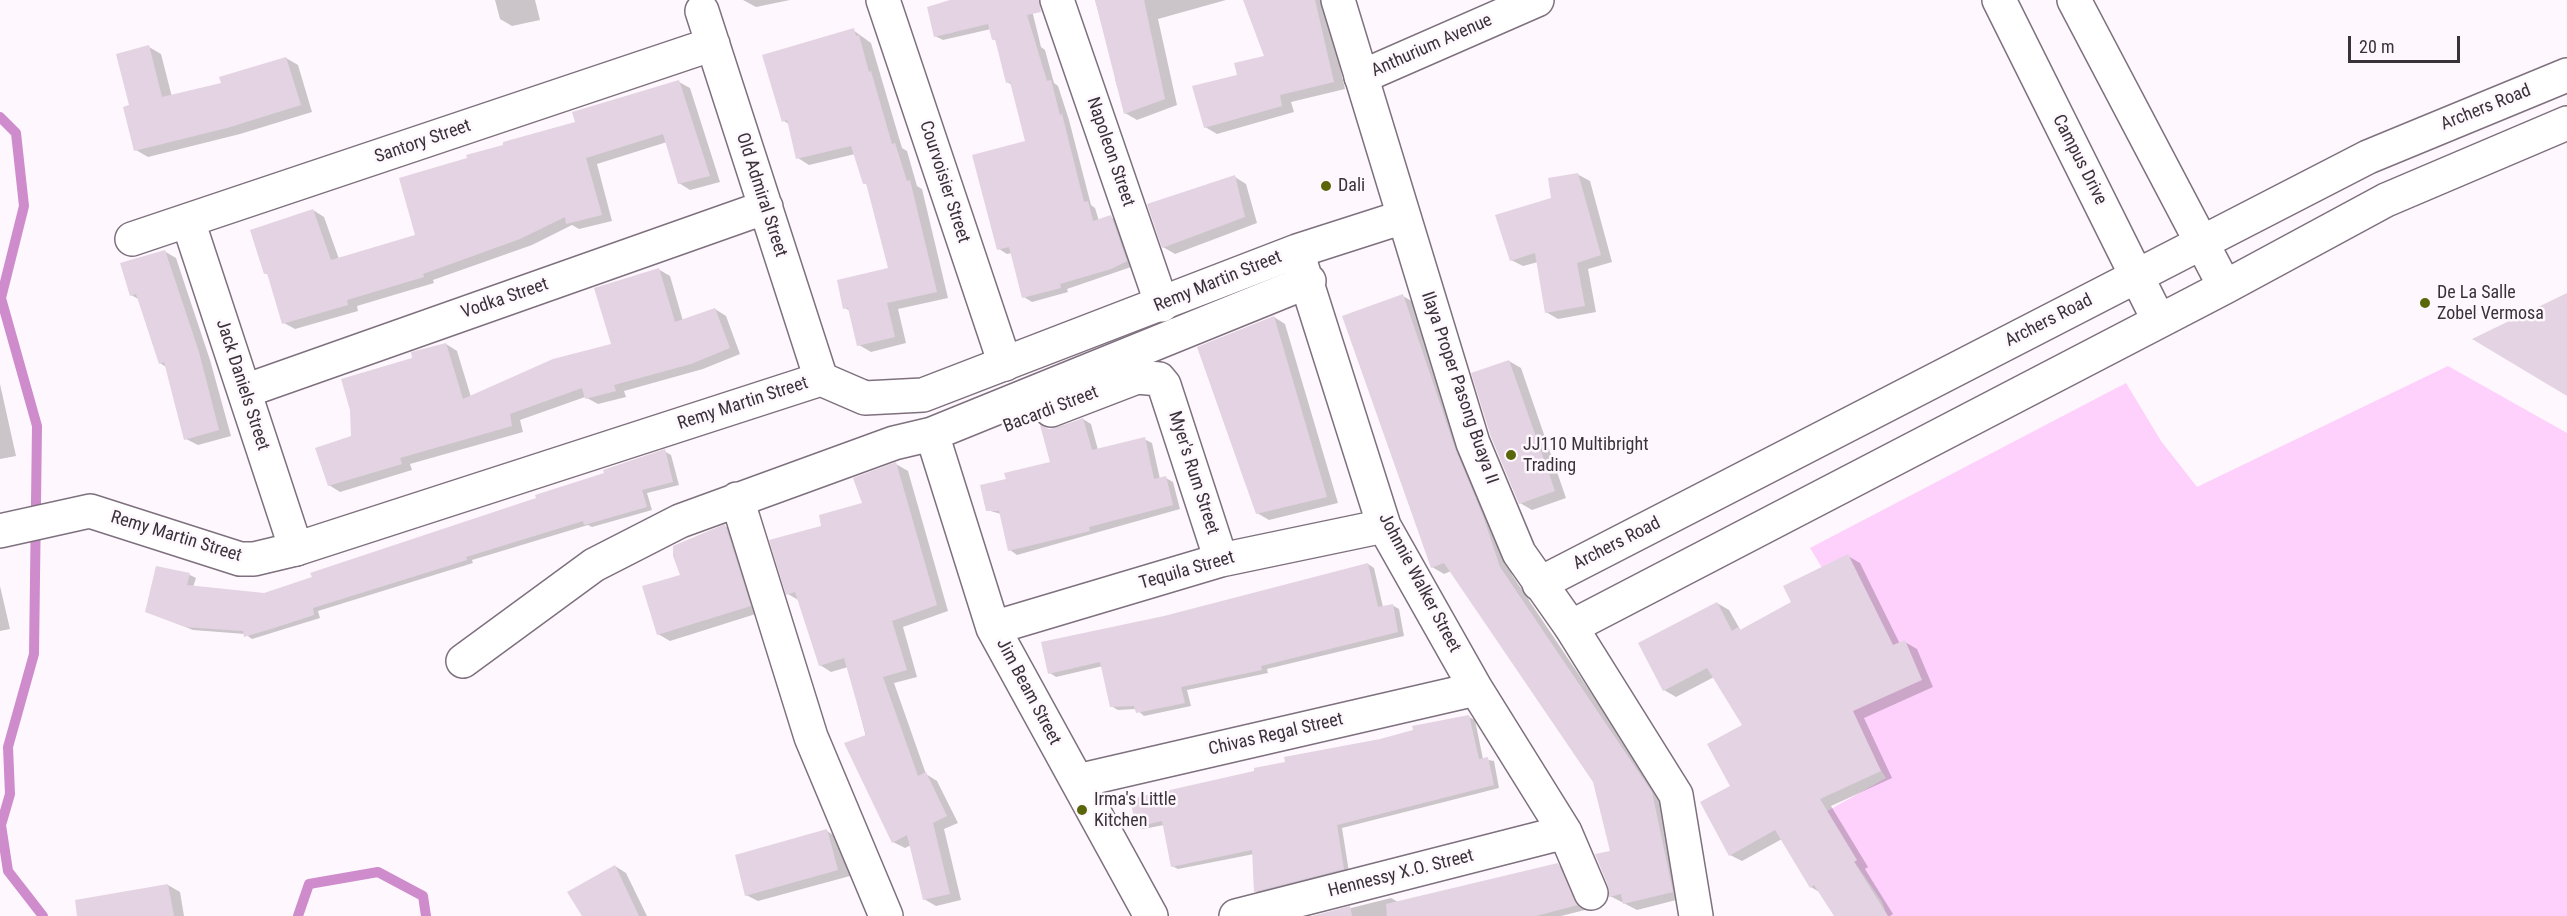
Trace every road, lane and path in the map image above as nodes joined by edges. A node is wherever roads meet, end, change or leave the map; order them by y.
1 (883, 0) edge
2 (1057, 0) edge
3 (1338, 0) edge
4 (1537, 0) edge
5 (1999, 0) edge
6 (2074, 0) edge
7 (702, 11) dead end
8 (713, 44) junction
9 (2567, 75) edge
10 (1361, 77) junction
11 (2567, 123) edge
12 (766, 207) junction
13 (1403, 217) junction
14 (188, 221) junction
15 (132, 239) dead end
16 (2201, 242) junction
17 (1297, 251) junction
18 (2137, 276) junction
19 (1309, 281) junction
20 (2225, 287) junction
21 (1162, 305) junction
22 (2159, 321) junction
23 (1005, 364) junction
24 (820, 379) junction
25 (1164, 385) joint
26 (245, 391) junction
27 (935, 444) junction
28 (737, 499) junction
29 (1384, 526) junction
30 (8, 529) edge
31 (296, 549) junction
32 (1221, 560) junction
33 (1539, 584) junction
34 (1570, 627) junction
35 (993, 628) junction
36 (463, 661) dead end
37 (1476, 689) junction
38 (1077, 781) junction
39 (1565, 832) junction
40 (1591, 893) dead end
41 (886, 916) edge
42 (1151, 916) edge
43 (1236, 916) edge
44 (1696, 916) edge

1 - 23 street, Courvoisier Street
2 - 21 street, Napoleon Street
3 - 10 street, Ilaya Proper Pasong Buaya II
4 - 10 street, Anthurium Avenue
5 - 18 street, Campus Drive
6 - 16 street
7 - 8 street, Old Admiral Street
8 - 12 street, Old Admiral Street
8 - 14 street, Santory Street
9 - 16 street, Archers Road
10 - 13 street, Ilaya Proper Pasong Buaya II
11 - 20 street
12 - 24 street, Old Admiral Street
12 - 26 street, Vodka Street
13 - 17 street, Remy Martin Street
13 - 33 street, Ilaya Proper Pasong Buaya II
14 - 15 street, Santory Street
14 - 26 street, Jack Daniels Street
16 - 18 street, Archers Road
16 - 20 street
17 - 19 street, Johnnie Walker Street
17 - 21 street, Remy Martin Street
18 - 22 street, Campus Drive
18 - 33 street, Archers Road
19 - 27 street
19 - 29 street, Johnnie Walker Street
20 - 22 street
21 - 23 street, Remy Martin Street
22 - 34 street
23 - 24 street, Remy Martin Street
24 - 31 street, Remy Martin Street
25 - 27 street, Bacardi Street
25 - 32 street, Myer's Rum Street
26 - 31 street, Jack Daniels Street
27 - 28 street
27 - 35 street, Jim Beam Street
28 - 36 street
28 - 41 street
29 - 32 street, Tequila Street
29 - 37 street, Johnnie Walker Street
30 - 31 street, Remy Martin Street
32 - 35 street, Tequila Street
33 - 34 street, Ilaya Proper Pasong Buaya II
34 - 44 street, Ilaya Proper Pasong Buaya II
35 - 38 street, Jim Beam Street
37 - 38 street, Chivas Regal Street
37 - 39 street, Johnnie Walker Street
38 - 42 street, Jim Beam Street
39 - 40 street, Johnnie Walker Street
39 - 43 street, Hennessy X.O. Street

